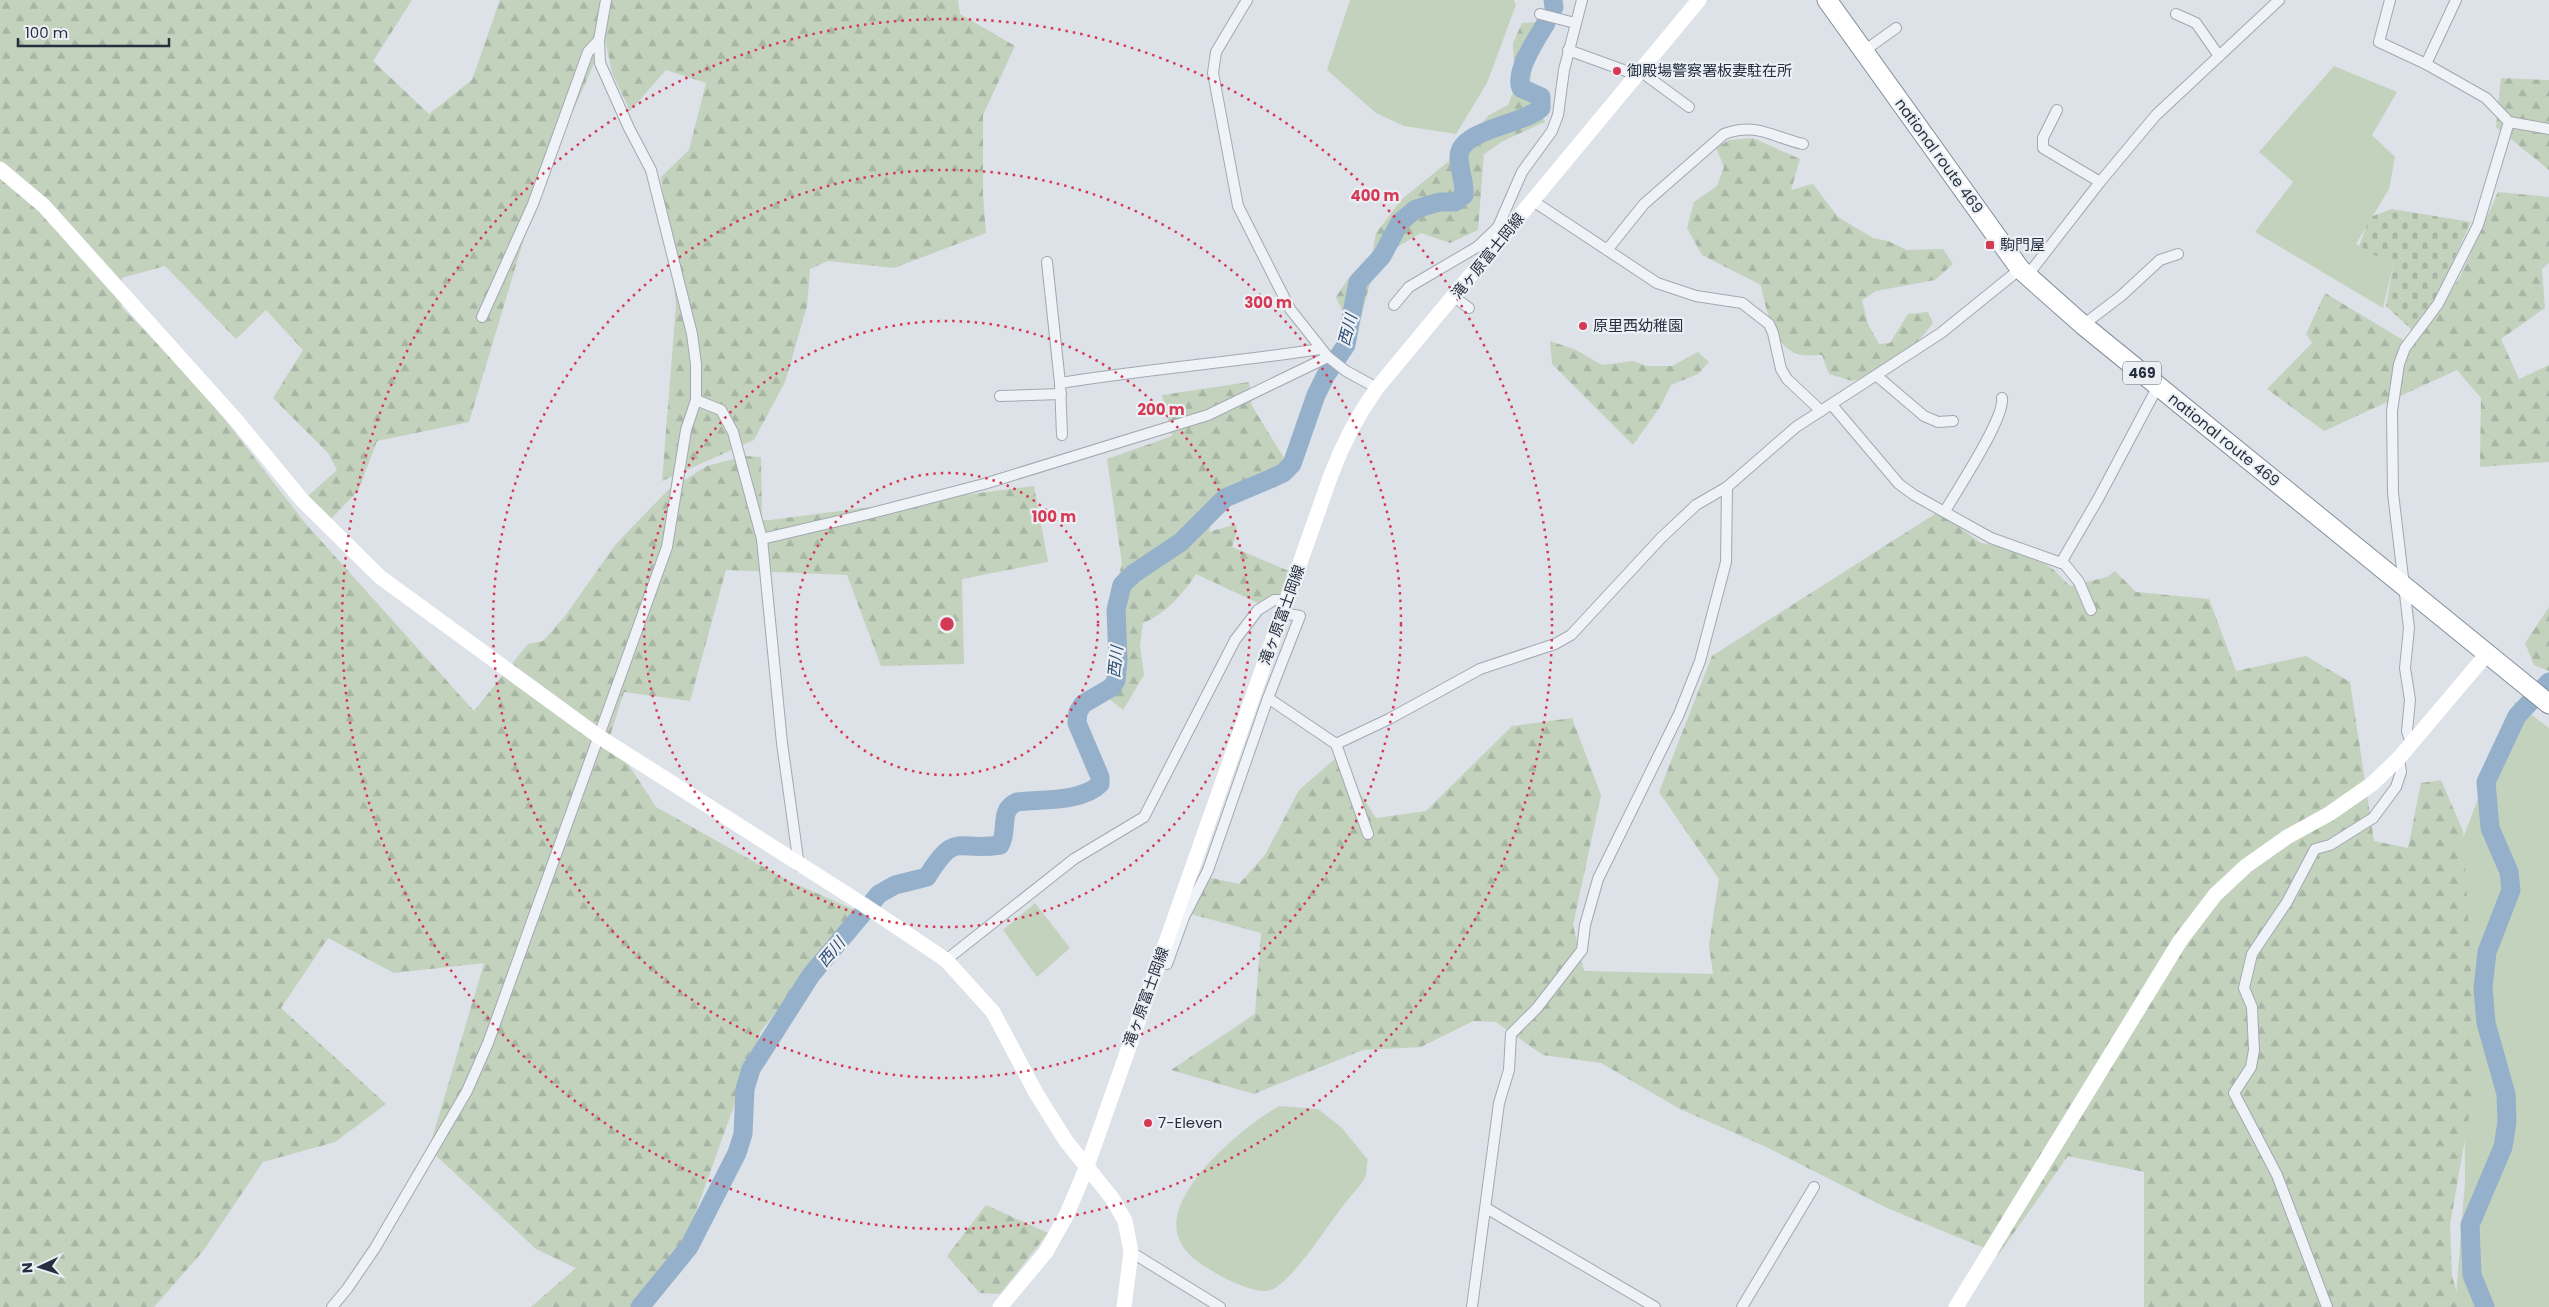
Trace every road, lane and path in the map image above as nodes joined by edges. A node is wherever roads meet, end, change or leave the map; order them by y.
1 (606, 0) edge
2 (1582, 0) edge
3 (1699, 0) edge
4 (1827, 0) edge
5 (2279, 0) edge
6 (2390, 0) edge
7 (2456, 0) edge
8 (1245, 3) edge
9 (1540, 14) dead end
10 (2176, 14) dead end
11 (1575, 23) junction
12 (1896, 28) dead end
13 (600, 40) junction
14 (1568, 50) junction
15 (1864, 51) junction
16 (2219, 56) junction
17 (2426, 64) junction
18 (1638, 73) junction
19 (1689, 107) dead end
20 (2057, 110) dead end
21 (2509, 122) junction
22 (2549, 129) edge
23 (1803, 144) dead end
24 (0, 169) edge
25 (2100, 182) junction
26 (1533, 201) junction
27 (1502, 230) junction
28 (1607, 250) junction
29 (2178, 254) dead end
30 (1048, 262) dead end
31 (2023, 272) junction
32 (1454, 297) junction
33 (1394, 305) dead end
34 (1469, 308) dead end
35 (482, 317) dead end
36 (2083, 325) junction
37 (1325, 353) junction
38 (1877, 376) junction
39 (1060, 383) junction
40 (2158, 386) junction
41 (1377, 388) junction
42 (1061, 394) junction
43 (1000, 396) dead end
44 (2002, 398) dead end
45 (696, 400) junction
46 (1832, 405) junction
47 (1821, 411) junction
48 (1953, 421) dead end
49 (1062, 435) dead end
50 (1727, 487) junction
51 (1946, 511) junction
52 (762, 539) junction
53 (2062, 561) junction
54 (2405, 588) junction
55 (1285, 607) junction
56 (2091, 610) dead end
57 (2486, 655) junction
58 (1268, 698) junction
59 (2549, 704) edge
60 (598, 736) junction
61 (2411, 743) junction
62 (1336, 744) junction
63 (2399, 758) junction
64 (1368, 834) dead end
65 (799, 866) junction
66 (946, 960) junction
67 (1167, 964) dead end
68 (1087, 1166) junction
69 (1814, 1187) dead end
70 (1486, 1208) junction
71 (1131, 1252) junction
72 (332, 1307) edge
73 (1000, 1307) edge
74 (1124, 1307) edge
75 (1220, 1307) edge
76 (1472, 1307) edge
77 (1655, 1307) edge
78 (1742, 1307) edge
79 (1956, 1307) edge
80 (2327, 1307) edge

1 - 13 street
2 - 11 street
3 - 18 street, 滝ヶ原富士岡線
4 - 15 highway, national route 469 / 469
5 - 16 street
6 - 17 street
7 - 17 street
8 - 37 street
9 - 11 street
10 - 16 street
11 - 14 street
12 - 15 street
13 - 35 street
13 - 45 street
14 - 18 street
14 - 27 street
15 - 31 highway, national route 469 / 469
16 - 25 street
17 - 21 street
18 - 19 street
18 - 26 street, 滝ヶ原富士岡線
20 - 25 street
21 - 22 street
21 - 54 street
23 - 28 street
24 - 60 street
25 - 31 street
26 - 27 street, 滝ヶ原富士岡線
26 - 28 street
27 - 32 street, 滝ヶ原富士岡線
27 - 33 street
28 - 47 street
29 - 36 street
30 - 39 street
31 - 36 highway, national route 469 / 469
31 - 38 street
32 - 34 street
32 - 41 street, 滝ヶ原富士岡線
36 - 40 highway, national route 469 / 469
37 - 39 street
37 - 41 street
37 - 52 street
38 - 46 street
38 - 48 street
39 - 42 street
40 - 53 street
40 - 54 highway, national route 469 / 469
41 - 55 street, 滝ヶ原富士岡線
42 - 43 street
42 - 49 street
44 - 51 street
45 - 52 street
45 - 60 street
46 - 47 street
46 - 51 street
47 - 50 street
50 - 62 street
50 - 70 street
51 - 53 street
52 - 65 street
53 - 56 street
54 - 57 highway, national route 469 / 469
54 - 61 street
55 - 58 street
55 - 66 street
55 - 68 street, 滝ヶ原富士岡線
57 - 59 highway, national route 469 / 469
57 - 61 street
58 - 62 street
58 - 67 street
60 - 65 street
60 - 72 street
61 - 63 street
62 - 64 street
63 - 79 street
63 - 80 street
65 - 66 street
66 - 68 street
68 - 71 street
68 - 73 street, 滝ヶ原富士岡線
69 - 78 street
70 - 76 street
70 - 77 street
71 - 74 street
71 - 75 street

